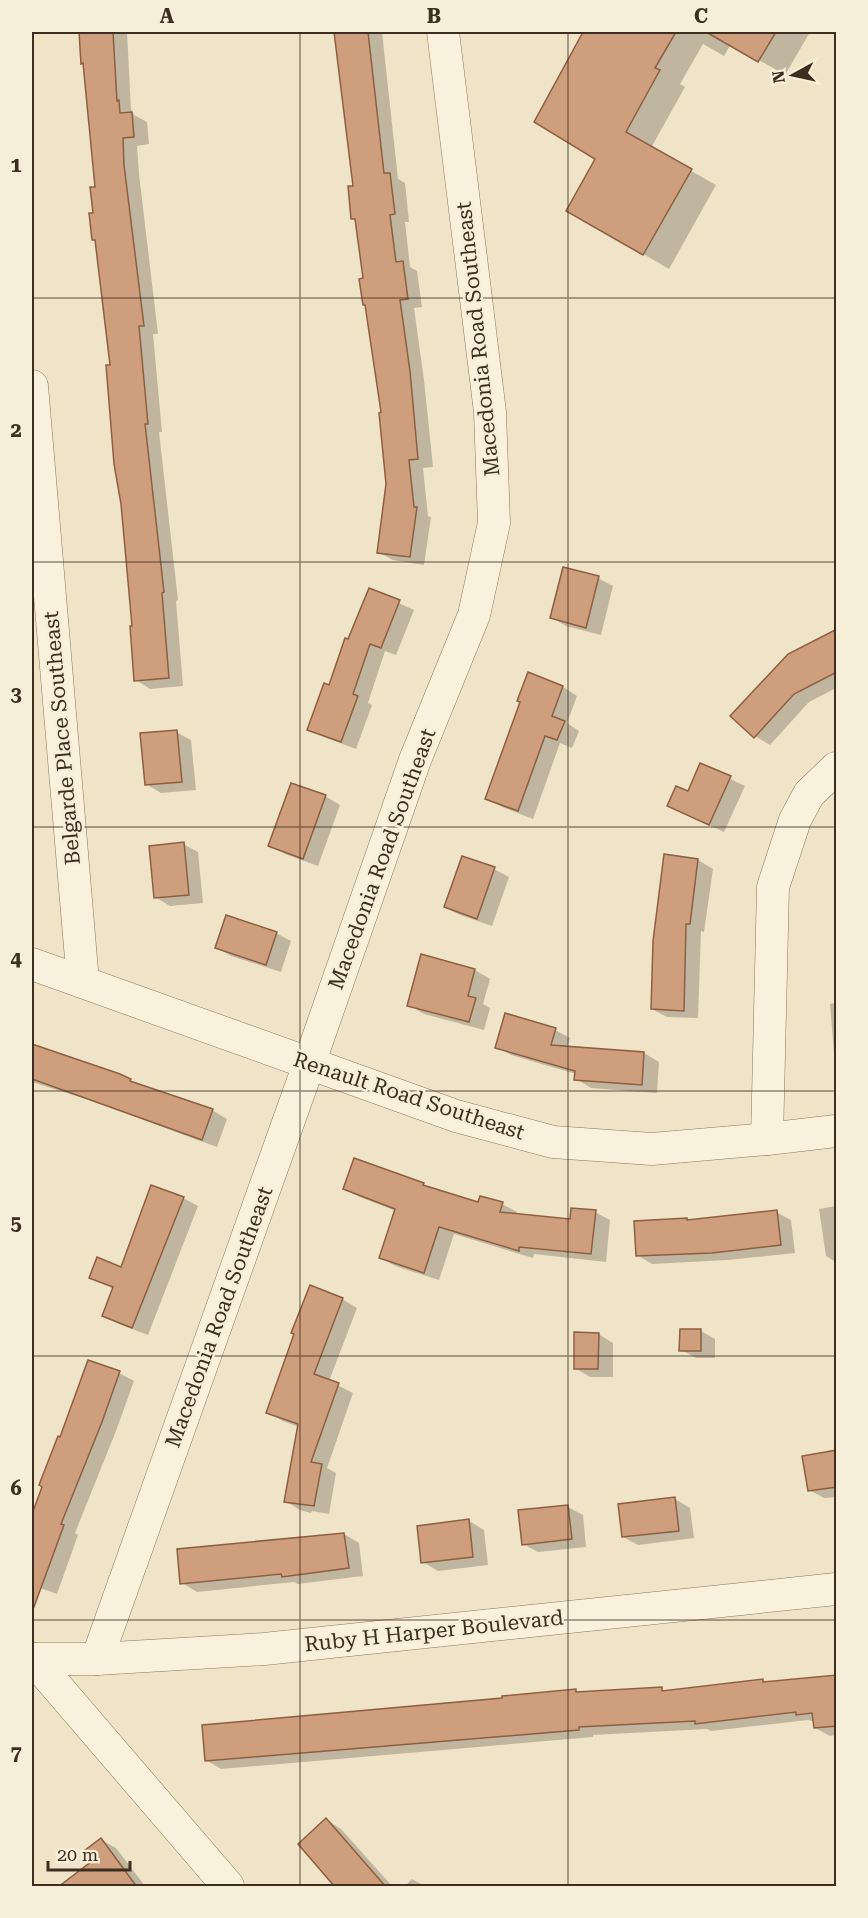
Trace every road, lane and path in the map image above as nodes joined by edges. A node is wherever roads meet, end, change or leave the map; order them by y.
1 (443, 32) edge
2 (32, 386) edge
3 (837, 768) edge
4 (32, 964) edge
5 (83, 982) junction
6 (309, 1064) junction
7 (837, 1131) edge
8 (767, 1139) junction
9 (837, 1589) edge
10 (32, 1659) edge
11 (97, 1659) junction
12 (228, 1887) edge

1 - 6 street, Macedonia Road Southeast
2 - 5 street, Belgarde Place Southeast
3 - 8 street
4 - 5 street, Renault Road Southeast
5 - 6 street, Renault Road Southeast
6 - 8 street, Renault Road Southeast
6 - 11 street, Macedonia Road Southeast
7 - 8 street, Renault Road Southeast
9 - 11 street, Ruby H Harper Boulevard
10 - 11 street, Ruby H Harper Boulevard
10 - 12 street

